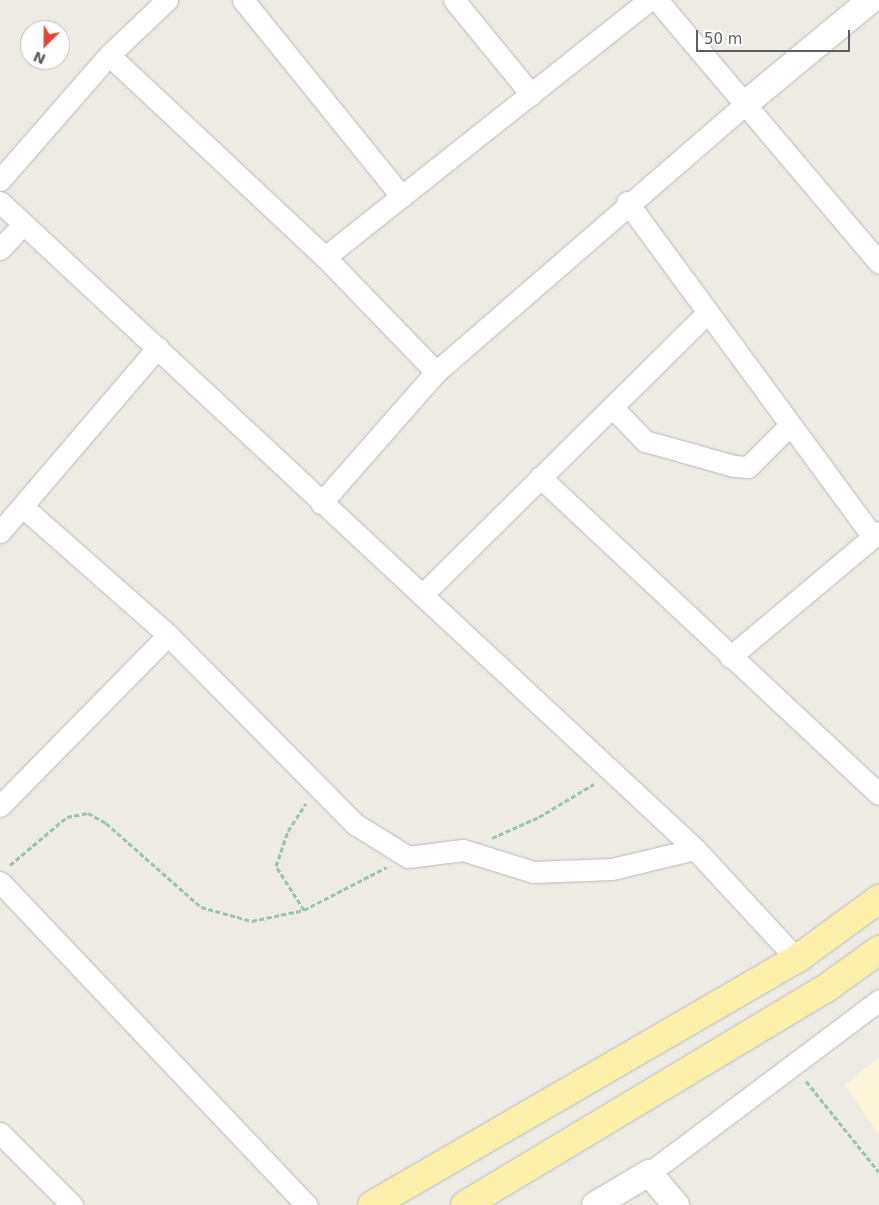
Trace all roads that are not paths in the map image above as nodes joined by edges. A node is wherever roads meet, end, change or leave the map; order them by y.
1 (167, 0) edge
2 (243, 0) edge
3 (454, 0) edge
4 (649, 0) edge
5 (657, 0) edge
6 (870, 0) edge
7 (109, 55) junction
8 (531, 94) junction
9 (744, 105) junction
10 (0, 180) edge
11 (402, 196) junction
12 (0, 202) edge
13 (628, 202) junction
14 (23, 224) junction
15 (0, 249) edge
16 (325, 258) junction
17 (879, 263) edge
18 (708, 312) junction
19 (158, 347) junction
20 (436, 372) junction
21 (612, 407) junction
22 (788, 427) junction
23 (540, 477) junction
24 (321, 503) junction
25 (23, 507) junction
26 (0, 532) edge
27 (876, 535) edge
28 (422, 595) junction
29 (168, 635) junction
30 (730, 657) junction
31 (874, 782) edge
32 (0, 806) edge
33 (695, 849) junction
34 (4, 875) edge
35 (879, 899) edge
36 (879, 950) edge
37 (797, 959) junction
38 (879, 1000) edge
39 (0, 1133) edge
40 (649, 1173) junction
41 (72, 1205) edge
42 (307, 1205) edge
43 (372, 1205) edge
44 (465, 1205) edge
45 (595, 1205) edge
46 (676, 1205) edge

1 - 7 street
2 - 11 street
3 - 8 street
4 - 8 street
5 - 9 street
6 - 9 street
7 - 10 street
7 - 16 street
8 - 11 street
9 - 13 street
9 - 17 street
11 - 16 street
12 - 14 street
13 - 18 street
13 - 20 street
14 - 15 street
14 - 19 street
16 - 20 street
18 - 21 street
18 - 22 street
19 - 24 street
19 - 25 street
20 - 24 street
21 - 22 street
21 - 23 street
22 - 27 street
23 - 28 street
23 - 30 street
24 - 28 street
25 - 26 street
25 - 29 street
27 - 30 street
28 - 33 street
29 - 32 street
29 - 33 street
30 - 31 street
33 - 37 street
34 - 42 street
35 - 37 main road
36 - 44 main road
37 - 43 main road
38 - 40 street
39 - 41 street
40 - 45 street
40 - 46 street

